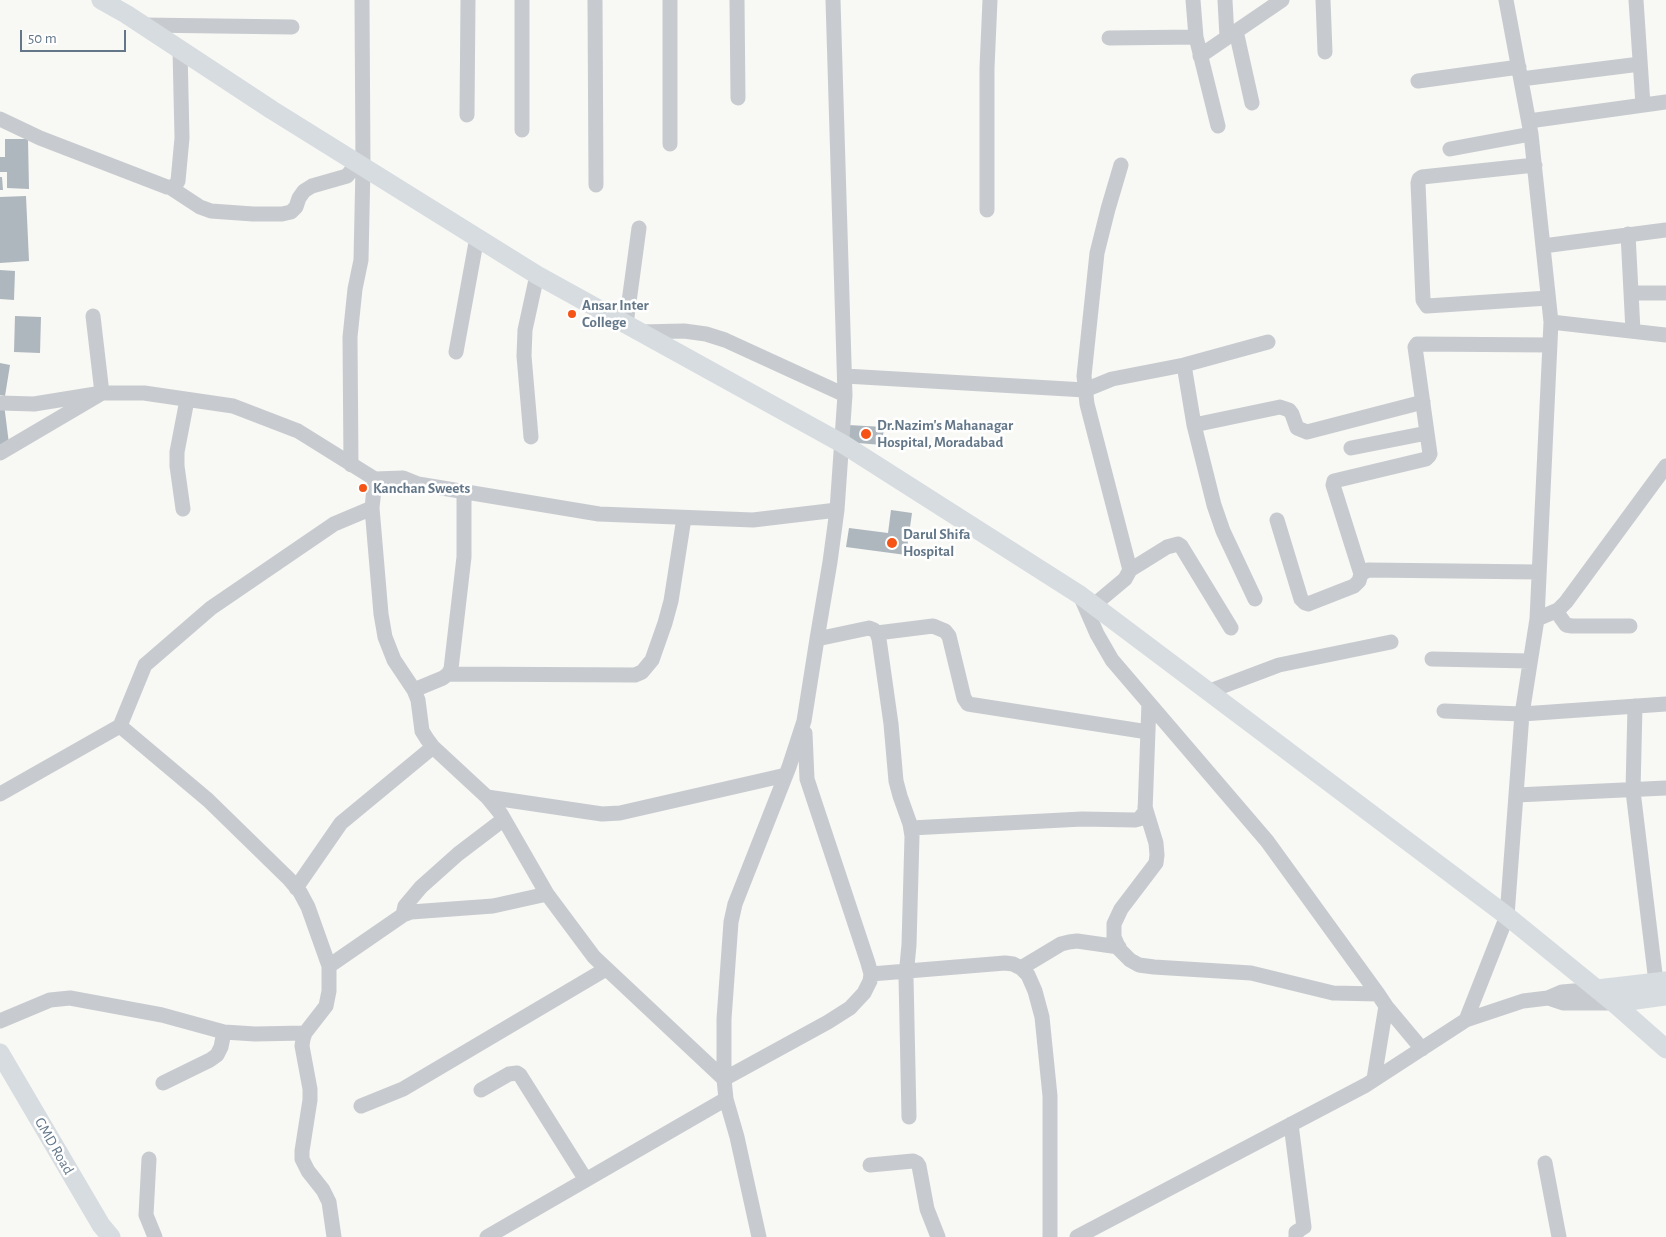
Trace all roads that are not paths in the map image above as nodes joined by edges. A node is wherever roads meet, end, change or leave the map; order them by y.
1 (101, 0) edge
2 (362, 0) edge
3 (468, 0) edge
4 (522, 0) edge
5 (595, 0) edge
6 (670, 0) edge
7 (737, 0) edge
8 (834, 0) edge
9 (990, 0) edge
10 (1193, 0) edge
11 (1225, 0) edge
12 (1282, 0) edge
13 (1323, 0) edge
14 (1506, 0) edge
15 (1636, 0) edge
16 (127, 7) edge
17 (143, 25) junction
18 (292, 27) dead end
19 (1232, 34) junction
20 (1196, 37) junction
21 (1109, 38) dead end
22 (180, 49) junction
23 (1326, 52) dead end
24 (1200, 56) junction
25 (1640, 64) junction
26 (1520, 73) junction
27 (1418, 81) dead end
28 (738, 98) dead end
29 (1666, 102) edge
30 (1252, 103) dead end
31 (1643, 105) junction
32 (467, 115) dead end
33 (0, 119) edge
34 (1218, 126) dead end
35 (1530, 127) junction
36 (522, 130) dead end
37 (670, 144) dead end
38 (1450, 149) dead end
39 (360, 164) junction
40 (1121, 165) dead end
41 (1535, 165) junction
42 (596, 185) dead end
43 (171, 188) junction
44 (987, 210) dead end
45 (639, 228) dead end
46 (1666, 230) edge
47 (1628, 234) junction
48 (477, 237) junction
49 (1543, 246) junction
50 (536, 275) junction
51 (1631, 293) junction
52 (1666, 293) edge
53 (1548, 298) junction
54 (93, 316) dead end
55 (1551, 322) junction
56 (633, 328) junction
57 (1633, 331) junction
58 (1666, 335) edge
59 (1268, 342) dead end
60 (1550, 345) junction
61 (456, 352) dead end
62 (1184, 365) junction
63 (845, 376) junction
64 (1085, 390) junction
65 (102, 393) junction
66 (845, 395) junction
67 (187, 400) junction
68 (1423, 402) junction
69 (0, 403) edge
70 (1194, 425) junction
71 (1427, 433) junction
72 (531, 437) dead end
73 (843, 444) junction
74 (1351, 448) dead end
75 (0, 454) edge
76 (351, 464) junction
77 (1666, 466) edge
78 (375, 479) junction
79 (464, 491) junction
80 (372, 508) junction
81 (183, 509) dead end
82 (837, 510) junction
83 (684, 518) junction
84 (1277, 520) dead end
85 (1130, 570) junction
86 (1539, 572) junction
87 (1361, 574) junction
88 (1255, 599) dead end
89 (1087, 600) junction
90 (1556, 611) junction
91 (1537, 619) junction
92 (1630, 626) dead end
93 (1231, 628) dead end
94 (877, 633) junction
95 (816, 639) junction
96 (1391, 642) dead end
97 (1432, 659) dead end
98 (1530, 661) junction
99 (448, 674) junction
100 (414, 690) junction
101 (1210, 692) junction
102 (1149, 703) junction
103 (1666, 704) edge
104 (1635, 706) junction
105 (1444, 711) dead end
106 (1522, 714) junction
107 (804, 721) junction
108 (120, 726) junction
109 (1148, 732) junction
110 (433, 747) junction
111 (786, 775) junction
112 (1666, 788) edge
113 (1633, 791) junction
114 (0, 794) edge
115 (1516, 795) junction
116 (487, 797) junction
117 (1146, 807) junction
118 (504, 819) junction
119 (911, 828) junction
120 (296, 888) junction
121 (547, 894) junction
122 (403, 915) junction
123 (1507, 916) junction
124 (1118, 947) junction
125 (329, 966) junction
126 (1021, 968) junction
127 (606, 969) junction
128 (907, 971) junction
129 (870, 974) junction
130 (1663, 986) edge
131 (1597, 990) junction
132 (1548, 998) junction
133 (1382, 1000) junction
134 (1614, 1003) junction
135 (1466, 1020) junction
136 (0, 1021) edge
137 (224, 1032) junction
138 (305, 1033) junction
139 (1422, 1048) junction
140 (1666, 1049) edge
141 (0, 1053) edge
142 (1374, 1079) junction
143 (724, 1080) junction
144 (162, 1083) dead end
145 (481, 1090) dead end
146 (726, 1099) junction
147 (361, 1106) dead end
148 (910, 1117) dead end
149 (1291, 1124) junction
150 (149, 1159) dead end
151 (1545, 1163) dead end
152 (870, 1165) dead end
153 (586, 1180) junction
154 (111, 1237) edge
155 (155, 1237) edge
156 (334, 1237) edge
157 (487, 1237) edge
158 (760, 1237) edge
159 (938, 1237) edge
160 (1050, 1237) edge
161 (1077, 1237) edge
162 (1296, 1237) edge
163 (1559, 1237) edge

1 - 16 main road
2 - 39 street
3 - 32 street
4 - 36 street
5 - 42 street
6 - 37 street
7 - 28 street
8 - 63 street
9 - 44 street
10 - 20 street
11 - 19 street
12 - 19 street
13 - 23 street
14 - 26 street
15 - 25 street
16 - 17 main road
17 - 18 street
17 - 22 main road
19 - 24 street
19 - 30 street
20 - 21 street
20 - 24 street
22 - 39 main road
22 - 43 street
24 - 34 street
25 - 26 street
25 - 31 street
26 - 27 street
26 - 35 street
29 - 31 street
31 - 35 street
33 - 43 street
35 - 38 street
35 - 41 street
39 - 43 street
39 - 48 main road
39 - 76 street
40 - 64 street
41 - 49 street
41 - 53 street
45 - 56 street
46 - 47 street
47 - 49 street
47 - 51 street
48 - 50 main road
48 - 61 street
49 - 53 street
50 - 56 main road
50 - 72 street
51 - 52 street
51 - 57 street
53 - 55 street
54 - 65 street
55 - 57 street
55 - 60 street
56 - 66 street
56 - 73 main road
57 - 58 street
59 - 62 street
60 - 68 street
60 - 86 street
62 - 64 street
62 - 70 street
63 - 64 street
63 - 66 street
64 - 85 street
65 - 67 street
65 - 69 street
65 - 75 street
66 - 73 street
67 - 76 street
67 - 81 street
68 - 70 street
68 - 71 street
70 - 88 street
71 - 74 street
71 - 87 street
73 - 82 street
73 - 89 main road
76 - 78 street
77 - 90 street
78 - 79 street
78 - 80 street
79 - 83 street
79 - 99 street
80 - 100 street
80 - 108 street
82 - 83 street
82 - 95 street
83 - 99 street
84 - 87 street
85 - 89 street
85 - 93 street
86 - 87 street
86 - 91 street
89 - 101 main road
89 - 102 street
90 - 91 street
90 - 92 street
91 - 98 street
94 - 95 street
94 - 109 street
94 - 119 street
95 - 107 street
96 - 101 street
97 - 98 street
98 - 106 street
99 - 100 street
100 - 110 street
101 - 123 main road
102 - 109 street
102 - 133 street
103 - 104 street
104 - 106 street
104 - 113 street
105 - 106 street
106 - 115 street
107 - 111 street
107 - 129 street
108 - 114 street
108 - 120 street
109 - 117 street
110 - 116 street
110 - 120 street
111 - 116 street
111 - 143 street
112 - 113 street
113 - 115 street
113 - 130 street
115 - 123 street
116 - 118 street
117 - 119 street
117 - 124 street
118 - 121 street
118 - 122 street
119 - 128 street
120 - 125 street
121 - 122 street
121 - 127 street
122 - 125 street
123 - 131 main road
123 - 135 street
124 - 126 street
124 - 133 street
125 - 138 street
126 - 128 street
126 - 160 street
127 - 143 street
127 - 147 street
128 - 129 street
128 - 148 street
129 - 143 street
130 - 131 main road
130 - 134 main road
131 - 132 street
131 - 134 main road
132 - 134 street
132 - 135 street
133 - 139 street
133 - 142 street
134 - 140 main road
135 - 139 street
136 - 137 street
137 - 138 street
137 - 144 street
138 - 156 street
139 - 142 street
141 - 154 main road, GMD Road
142 - 149 street
143 - 146 street
145 - 153 street
146 - 153 street
146 - 158 street
149 - 161 street
149 - 162 street
150 - 155 street
151 - 163 street
152 - 159 street
153 - 157 street

